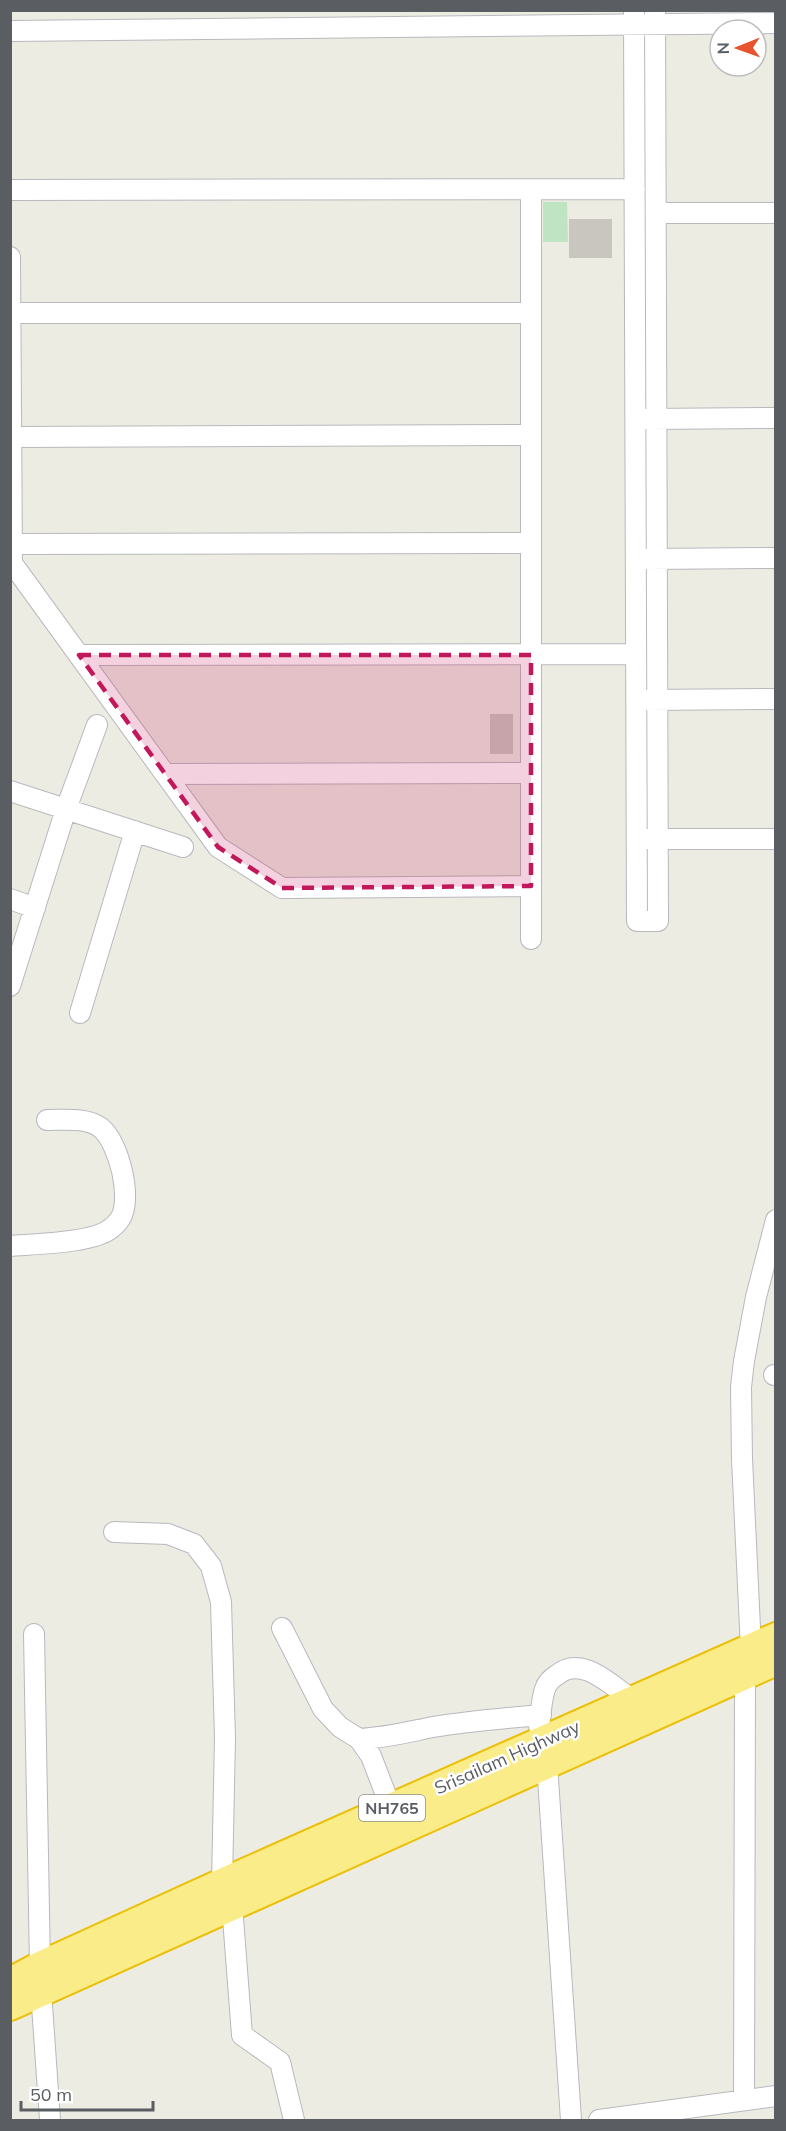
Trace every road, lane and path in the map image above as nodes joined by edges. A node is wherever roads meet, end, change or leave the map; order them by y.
1 (634, 17) edge
2 (655, 17) edge
3 (776, 23) edge
4 (10, 31) edge
5 (531, 189) junction
6 (635, 189) junction
7 (10, 190) edge
8 (656, 213) junction
9 (776, 213) edge
10 (10, 257) edge
11 (11, 313) edge
12 (531, 313) junction
13 (776, 418) edge
14 (635, 419) junction
15 (657, 419) junction
16 (531, 435) junction
17 (12, 436) edge
18 (531, 543) junction
19 (12, 544) junction
20 (776, 558) edge
21 (636, 559) junction
22 (658, 559) junction
23 (636, 654) junction
24 (531, 655) junction
25 (79, 656) junction
26 (776, 699) edge
27 (636, 700) junction
28 (658, 700) junction
29 (97, 725) dead end
30 (531, 773) junction
31 (165, 774) junction
32 (10, 791) edge
33 (66, 809) junction
34 (135, 831) junction
35 (636, 839) junction
36 (659, 839) junction
37 (776, 839) edge
38 (183, 847) dead end
39 (531, 886) junction
40 (10, 898) edge
41 (35, 908) junction
42 (531, 939) dead end
43 (10, 986) edge
44 (80, 1013) dead end
45 (47, 1120) dead end
46 (776, 1220) edge
47 (10, 1246) edge
48 (114, 1532) dead end
49 (282, 1628) dead end
50 (34, 1634) dead end
51 (762, 1656) edge
52 (635, 1701) junction
53 (541, 1715) junction
54 (359, 1739) junction
55 (542, 1754) junction
56 (391, 1808) junction
57 (227, 1894) junction
58 (41, 1978) junction
59 (10, 1982) edge
60 (10, 2006) edge
61 (776, 2096) edge
62 (744, 2100) junction
63 (50, 2121) edge
64 (294, 2121) edge
65 (571, 2121) edge
66 (599, 2121) edge

1 - 2 street
1 - 4 street
1 - 6 street
2 - 3 street
2 - 8 street
5 - 6 street
5 - 7 street
5 - 12 street
6 - 14 street
8 - 9 street
8 - 15 street
10 - 11 street
11 - 12 street
11 - 17 street
12 - 16 street
13 - 15 street
14 - 15 street
14 - 21 street
15 - 22 street
16 - 17 street
16 - 18 street
17 - 19 street
18 - 19 street
18 - 24 street
19 - 25 street
20 - 22 street
21 - 22 street
21 - 23 street
22 - 28 street
23 - 24 street
23 - 27 street
24 - 25 street
24 - 30 street
25 - 31 street
26 - 28 street
27 - 28 street
27 - 35 street
28 - 36 street
29 - 33 street
30 - 31 street
30 - 39 street
31 - 39 street
32 - 33 street
33 - 34 street
33 - 41 street
34 - 38 street
34 - 44 street
35 - 36 street
35 - 36 street
36 - 37 street
39 - 42 street
40 - 41 street
41 - 43 street
45 - 47 street
46 - 51 street
48 - 57 street
49 - 54 street
50 - 58 street
51 - 52 highway, Srisailam Highway / NH765
51 - 55 highway, Srisailam Highway / NH765
51 - 62 street
52 - 53 street
52 - 55 highway, Srisailam Highway / NH765
53 - 54 street
53 - 55 street
54 - 56 street
55 - 56 highway, Srisailam Highway / NH765
55 - 57 highway, Srisailam Highway / NH765
55 - 65 street
56 - 57 highway, Srisailam Highway / NH765
57 - 58 highway, Srisailam Highway / NH765
57 - 64 street
58 - 59 highway, Srisailam Highway / NH765
58 - 60 highway, Srisailam Highway / NH765
58 - 63 street
61 - 62 street
62 - 66 street

